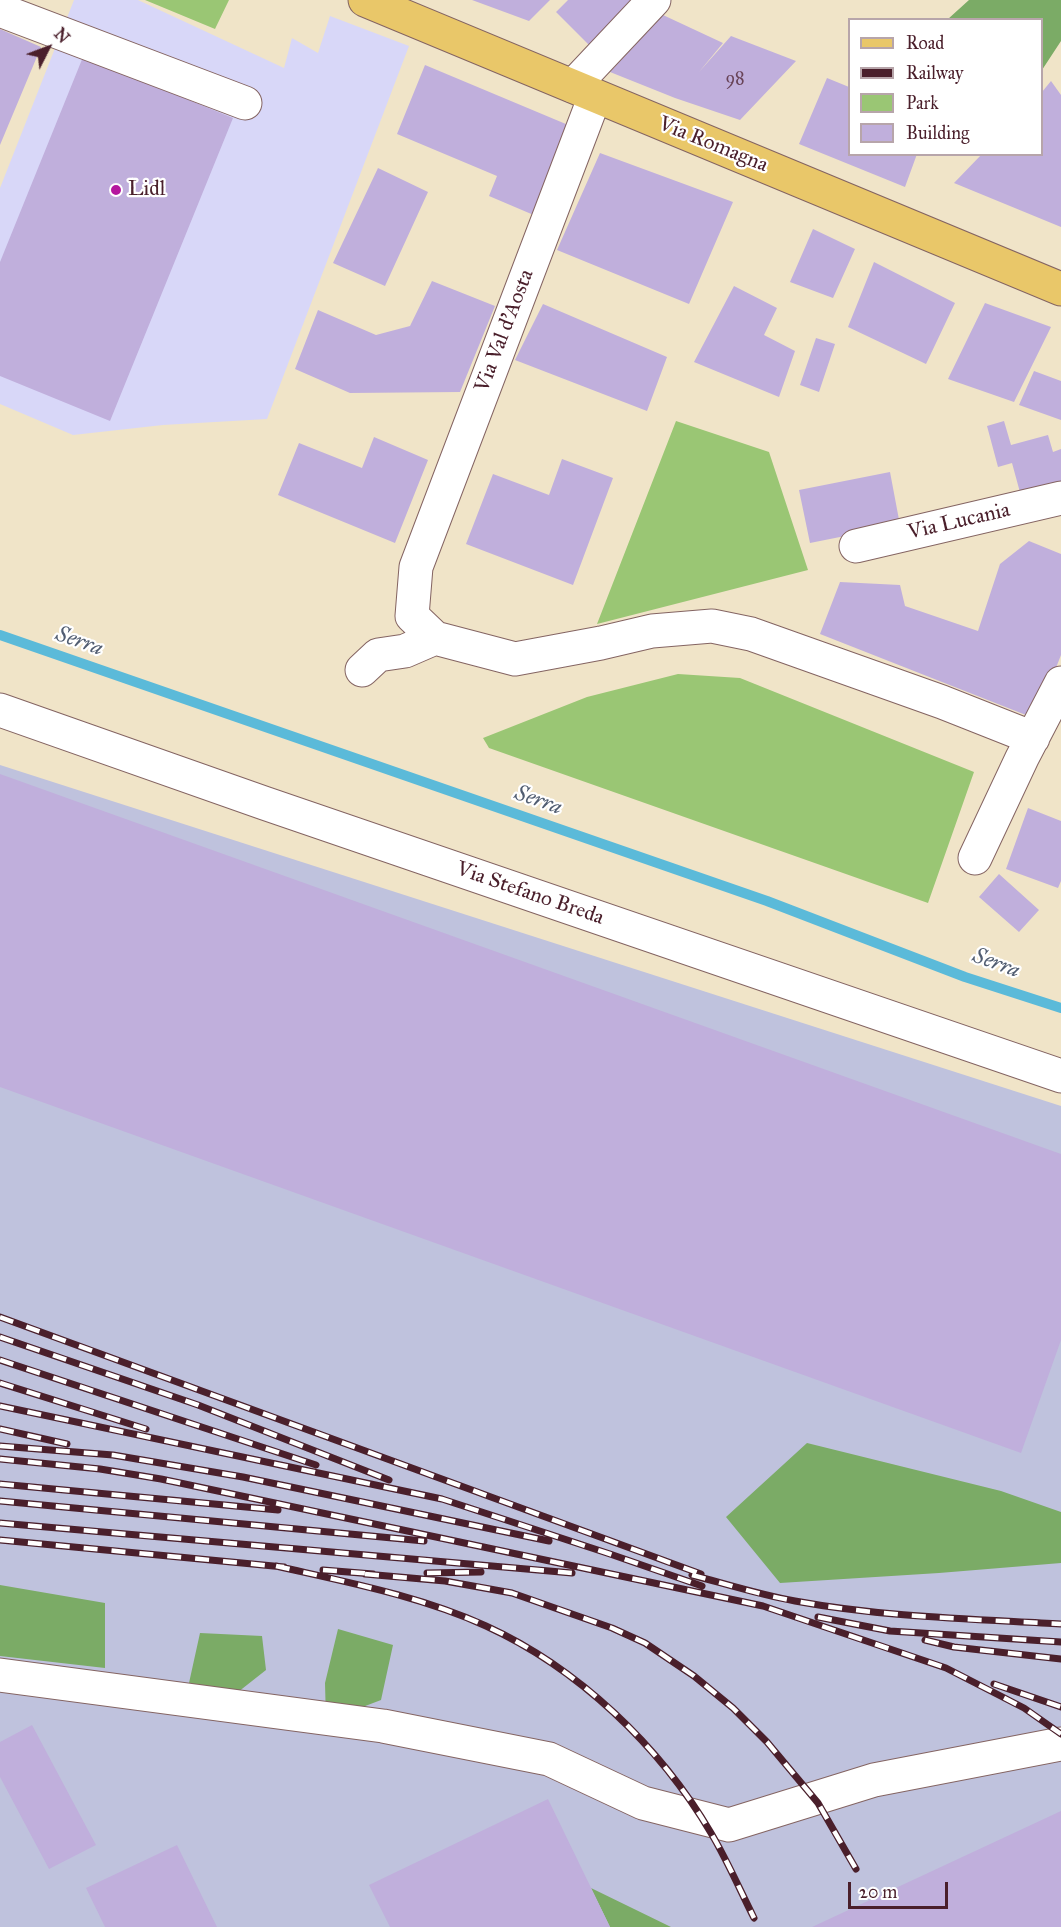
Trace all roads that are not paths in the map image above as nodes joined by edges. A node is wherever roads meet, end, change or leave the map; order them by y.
1 (365, 0) edge
2 (654, 0) edge
3 (0, 10) edge
4 (584, 91) junction
5 (245, 103) dead end
6 (1061, 289) edge
7 (1061, 498) edge
8 (856, 546) dead end
9 (435, 638) junction
10 (362, 670) dead end
11 (1061, 683) edge
12 (0, 710) edge
13 (1033, 738) junction
14 (975, 858) dead end
15 (1061, 1076) edge
16 (0, 1675) edge
17 (1061, 1744) edge

1 - 4 main road, Via Romagna
2 - 4 street
3 - 5 street
4 - 6 main road, Via Romagna
4 - 9 street, Via Val d'Aosta
7 - 8 street, Via Lucania
9 - 10 street
9 - 13 street
11 - 13 street
12 - 15 street, Via Stefano Breda
13 - 14 street
16 - 17 street

